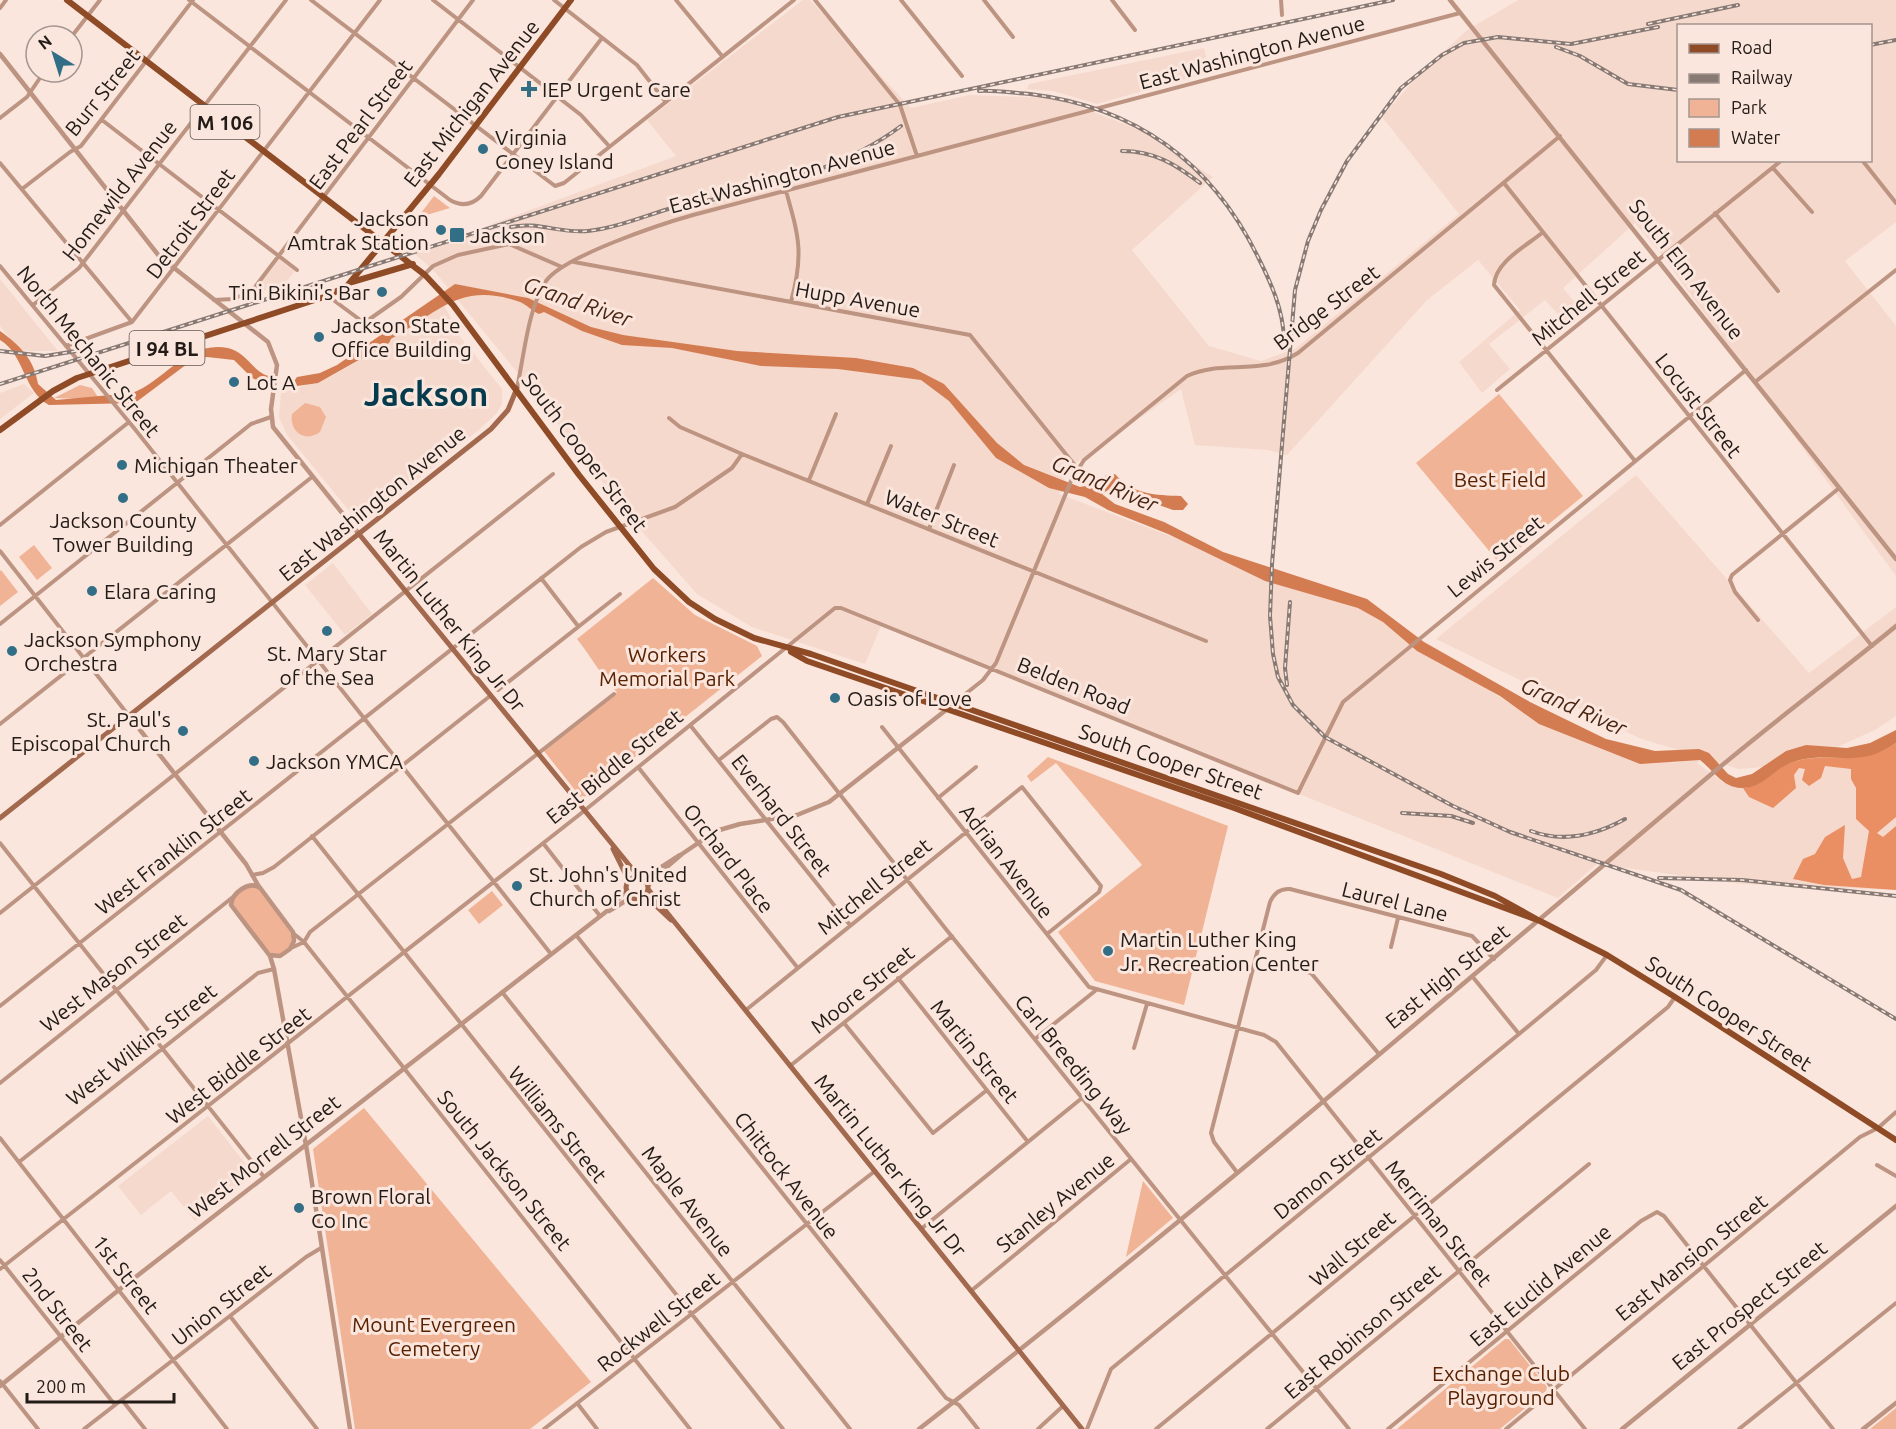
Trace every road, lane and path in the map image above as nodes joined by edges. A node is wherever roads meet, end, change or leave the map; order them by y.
1 (6, 0) edge
2 (67, 0) edge
3 (100, 0) edge
4 (286, 0) edge
5 (311, 0) edge
6 (380, 0) edge
7 (434, 0) edge
8 (473, 0) edge
9 (554, 0) edge
10 (571, 0) edge
11 (676, 0) edge
12 (794, 0) edge
13 (815, 0) edge
14 (901, 0) edge
15 (984, 0) edge
16 (1112, 0) edge
17 (1281, 0) edge
18 (1450, 0) edge
19 (191, 1) edge
20 (0, 8) edge
21 (565, 8) junction
22 (1461, 13) junction
23 (1282, 15) dead end
24 (88, 16) junction
25 (458, 19) junction
26 (82, 24) edge
27 (1135, 30) dead end
28 (355, 33) junction
29 (1013, 37) dead end
30 (602, 38) junction
31 (250, 46) junction
32 (0, 54) edge
33 (722, 56) junction
34 (147, 61) junction
35 (520, 67) junction
36 (962, 76) dead end
37 (413, 79) junction
38 (36, 84) edge
39 (30, 92) junction
40 (309, 93) junction
41 (558, 96) junction
42 (665, 101) junction
43 (205, 106) junction
44 (0, 118) edge
45 (102, 120) junction
46 (476, 126) junction
47 (1560, 136) junction
48 (369, 137) junction
49 (609, 146) junction
50 (75, 149) junction
51 (264, 151) junction
52 (514, 154) junction
53 (917, 156) junction
54 (1780, 162) edge
55 (1864, 162) edge
56 (0, 163) edge
57 (160, 165) junction
58 (1773, 168) junction
59 (1504, 183) junction
60 (430, 184) junction
61 (21, 189) junction
62 (786, 191) junction
63 (324, 196) junction
64 (1896, 203) edge
65 (219, 210) junction
66 (124, 211) junction
67 (1812, 212) dead end
68 (1715, 213) junction
69 (1542, 233) junction
70 (384, 242) junction
71 (279, 255) junction
72 (1659, 259) junction
73 (573, 262) junction
74 (83, 263) junction
75 (413, 264) junction
76 (0, 266) edge
77 (562, 267) junction
78 (174, 270) junction
79 (297, 270) dead end
80 (1896, 270) edge
81 (425, 275) junction
82 (351, 282) junction
83 (1778, 291) dead end
84 (327, 296) junction
85 (213, 300) junction
86 (791, 302) junction
87 (33, 305) junction
88 (1602, 305) junction
89 (132, 322) junction
90 (245, 322) junction
91 (364, 323) junction
92 (371, 328) dead end
93 (66, 346) junction
94 (1546, 351) junction
95 (1746, 370) junction
96 (89, 374) junction
97 (1755, 382) junction
98 (517, 388) junction
99 (1497, 390) dead end
100 (836, 414) dead end
101 (1689, 416) junction
102 (271, 417) junction
103 (669, 418) dead end
104 (129, 422) junction
105 (0, 430) edge
106 (891, 446) dead end
107 (742, 454) junction
108 (1635, 461) junction
109 (954, 465) dead end
110 (1077, 468) junction
111 (553, 474) dead end
112 (312, 477) junction
113 (809, 480) junction
114 (178, 484) junction
115 (1838, 489) junction
116 (867, 504) junction
117 (0, 525) edge
118 (621, 528) junction
119 (929, 529) junction
120 (1781, 533) junction
121 (359, 534) junction
122 (226, 545) junction
123 (0, 551) edge
124 (1896, 559) edge
125 (1034, 572) junction
126 (541, 578) junction
127 (405, 592) junction
128 (620, 594) dead end
129 (35, 596) junction
130 (272, 604) junction
131 (839, 607) joint
132 (1758, 620) dead end
133 (0, 624) edge
134 (578, 626) junction
135 (1896, 626) edge
136 (1206, 642) dead end
137 (1872, 646) junction
138 (451, 649) junction
139 (785, 649) junction
140 (83, 658) junction
141 (318, 662) junction
142 (993, 669) junction
143 (498, 690) dead end
144 (614, 694) dead end
145 (490, 696) junction
146 (954, 703) junction
147 (946, 710) junction
148 (129, 716) junction
149 (364, 718) junction
150 (0, 724) edge
151 (690, 725) junction
152 (882, 727) dead end
153 (898, 747) junction
154 (537, 754) junction
155 (719, 760) junction
156 (401, 765) junction
157 (638, 767) junction
158 (976, 767) dead end
159 (175, 774) junction
160 (1298, 793) joint
161 (841, 794) junction
162 (938, 798) junction
163 (584, 811) junction
164 (0, 818) edge
165 (765, 820) junction
166 (446, 823) junction
167 (965, 831) junction
168 (220, 832) junction
169 (312, 836) junction
170 (0, 843) edge
171 (543, 843) junction
172 (697, 843) junction
173 (611, 844) junction
174 (682, 854) junction
175 (252, 875) junction
176 (641, 878) junction
177 (907, 879) junction
178 (628, 881) junction
179 (493, 882) junction
180 (34, 886) junction
181 (247, 886) junction
182 (260, 888) junction
183 (648, 888) junction
184 (627, 890) junction
185 (358, 894) junction
186 (233, 897) junction
187 (632, 897) junction
188 (641, 898) junction
189 (222, 907) junction
190 (232, 907) junction
191 (607, 911) junction
192 (0, 913) edge
193 (600, 916) junction
194 (1398, 918) junction
195 (1540, 921) junction
196 (675, 922) junction
197 (850, 925) junction
198 (294, 934) junction
199 (576, 934) junction
200 (1047, 934) junction
201 (952, 936) junction
202 (304, 942) junction
203 (80, 944) junction
204 (1391, 947) dead end
205 (290, 949) junction
206 (403, 953) junction
207 (268, 954) junction
208 (551, 954) junction
209 (282, 955) junction
210 (1607, 955) junction
211 (1256, 956) junction
212 (1494, 959) junction
213 (797, 967) junction
214 (274, 969) junction
215 (1472, 976) junction
216 (898, 978) junction
217 (1095, 990) junction
218 (116, 991) junction
219 (502, 992) junction
220 (348, 997) junction
221 (1675, 997) junction
222 (1147, 1004) junction
223 (0, 1006) edge
224 (746, 1010) junction
225 (844, 1023) junction
226 (460, 1025) junction
227 (1239, 1028) junction
228 (1519, 1034) junction
229 (1035, 1039) junction
230 (288, 1045) junction
231 (162, 1048) junction
232 (1134, 1048) dead end
233 (1378, 1054) junction
234 (790, 1066) junction
235 (404, 1068) junction
236 (0, 1083) edge
237 (987, 1090) junction
238 (1082, 1098) junction
239 (1322, 1101) junction
240 (209, 1106) junction
241 (1896, 1112) edge
242 (1878, 1128) junction
243 (0, 1138) edge
244 (1896, 1140) edge
245 (1028, 1142) junction
246 (306, 1145) junction
247 (1131, 1159) junction
248 (1368, 1159) junction
249 (19, 1162) junction
250 (1589, 1164) dead end
251 (1876, 1165) dead end
252 (875, 1171) junction
253 (1236, 1171) junction
254 (1896, 1176) edge
255 (264, 1177) junction
256 (1896, 1206) edge
257 (1415, 1216) junction
258 (1179, 1218) junction
259 (64, 1219) junction
260 (807, 1225) junction
261 (921, 1229) junction
262 (321, 1248) junction
263 (0, 1260) edge
264 (1704, 1265) junction
265 (4, 1266) junction
266 (0, 1269) edge
267 (1459, 1270) junction
268 (1226, 1276) junction
269 (733, 1282) junction
270 (120, 1289) junction
271 (971, 1291) junction
272 (1896, 1303) edge
273 (691, 1315) junction
274 (230, 1316) junction
275 (1750, 1324) junction
276 (1507, 1332) junction
277 (1272, 1334) junction
278 (60, 1336) junction
279 (1018, 1352) junction
280 (634, 1358) junction
281 (174, 1359) junction
282 (1796, 1382) junction
283 (1, 1384) edge
284 (1317, 1388) junction
285 (1554, 1390) junction
286 (122, 1400) junction
287 (953, 1402) junction
288 (577, 1403) junction
289 (1896, 1403) edge
290 (115, 1405) junction
291 (1063, 1406) junction
292 (38, 1429) edge
293 (84, 1429) edge
294 (145, 1429) edge
295 (227, 1429) edge
296 (317, 1429) edge
297 (350, 1429) edge
298 (544, 1429) edge
299 (597, 1429) edge
300 (690, 1429) edge
301 (783, 1429) edge
302 (850, 1429) edge
303 (919, 1429) edge
304 (978, 1429) edge
305 (1038, 1429) edge
306 (1082, 1429) edge
307 (1087, 1429) edge
308 (1156, 1429) edge
309 (1267, 1429) edge
310 (1349, 1429) edge
311 (1388, 1429) edge
312 (1506, 1429) edge
313 (1586, 1429) edge
314 (1622, 1429) edge
315 (1739, 1429) edge
316 (1833, 1429) edge
317 (1863, 1429) edge

1 - 20 street
2 - 24 main road, M 106
3 - 24 street
4 - 31 street, Homewild Avenue
5 - 28 street
6 - 28 street, Detroit Street
7 - 25 street
8 - 25 street, East Pearl Street
9 - 21 street
10 - 21 main road, East Michigan Avenue / I 94 BL
11 - 33 street
12 - 33 street
13 - 53 street
14 - 36 street
15 - 29 street
16 - 27 street
17 - 23 street
18 - 22 street, South Elm Avenue
19 - 31 street
19 - 34 street, Burr Street
21 - 30 street
21 - 35 main road, East Michigan Avenue / I 94 BL
22 - 47 street, South Elm Avenue
22 - 53 street, East Washington Avenue
24 - 26 street
24 - 34 main road, M 106
25 - 35 street
25 - 37 street, East Pearl Street
28 - 37 street
28 - 40 street, Detroit Street
30 - 41 street
30 - 42 street
31 - 40 street
31 - 43 street, Homewild Avenue
32 - 39 street
33 - 42 street
34 - 43 main road, M 106
34 - 45 street, Burr Street
35 - 41 street
35 - 46 main road, East Michigan Avenue / I 94 BL
37 - 46 street
37 - 48 street, East Pearl Street
38 - 39 street
39 - 44 street
39 - 50 street
40 - 48 street
40 - 51 street, Detroit Street
41 - 49 street
41 - 52 street
42 - 49 street
43 - 51 main road, M 106
43 - 57 street, Homewild Avenue
45 - 50 street, Burr Street
45 - 57 street
46 - 52 street
46 - 60 main road, East Michigan Avenue / I 94 BL
47 - 59 street, Bridge Street
47 - 72 street, South Elm Avenue
48 - 60 street
48 - 63 street, East Pearl Street
49 - 52 street
50 - 61 street, Burr Street
50 - 66 street
51 - 63 main road, M 106
51 - 65 street, Detroit Street
52 - 60 street
53 - 62 street, East Washington Avenue
54 - 58 street, Mitchell Street
55 - 64 street
56 - 61 street
57 - 65 street
57 - 66 street, Homewild Avenue
58 - 67 street
58 - 68 street, Mitchell Street
59 - 69 street, Locust Street
59 - 110 street, Bridge Street
60 - 70 main road, East Michigan Avenue / I 94 BL
61 - 74 street
62 - 73 street, East Washington Avenue
62 - 86 street
63 - 70 main road, M 106
63 - 71 street, East Pearl Street
65 - 71 street
65 - 78 street, Detroit Street
66 - 74 street, Homewild Avenue
66 - 78 street
68 - 72 street, Mitchell Street
68 - 83 street
69 - 88 street, Locust Street
69 - 94 street
70 - 75 main road, South Cooper Street
70 - 82 main road, East Michigan Avenue / I 94 BL
71 - 79 street
71 - 85 street, East Pearl Street
72 - 88 street, Mitchell Street
72 - 95 street, South Elm Avenue
73 - 77 street, East Washington Avenue
73 - 86 street, Hupp Avenue
74 - 87 street, Homewild Avenue
74 - 89 street
75 - 81 main road, South Cooper Street
75 - 82 main road
76 - 87 street, North Mechanic Street
77 - 81 street
77 - 98 street, East Washington Avenue
78 - 85 street
78 - 89 street, Detroit Street
80 - 97 street
81 - 91 street
81 - 98 main road, South Cooper Street
82 - 84 main road, I 94 BL
84 - 90 main road, I 94 BL
84 - 91 street
85 - 90 street
86 - 110 street, Hupp Avenue
87 - 93 street, North Mechanic Street
88 - 94 street, Mitchell Street
88 - 101 street, Locust Street
89 - 93 street
90 - 96 main road, I 94 BL
90 - 102 street
91 - 92 street
93 - 96 street, North Mechanic Street
94 - 99 street, Mitchell Street
94 - 108 street
95 - 97 street, South Elm Avenue
95 - 101 street, Lewis Street
96 - 104 street, North Mechanic Street
96 - 105 main road, I 94 BL
97 - 115 street, South Elm Avenue
98 - 118 main road, South Cooper Street
98 - 121 main road, East Washington Avenue
100 - 113 street
101 - 108 street, Lewis Street
101 - 120 street, Locust Street
102 - 112 street, Martin Luther King Jr Dr
102 - 114 street
103 - 107 street, Water Street
104 - 114 street, North Mechanic Street
104 - 117 street
106 - 116 street
107 - 113 street, Water Street
107 - 118 street, West Franklin Street
108 - 160 street, Lewis Street
109 - 119 street
110 - 125 street, Bridge Street
111 - 127 street
112 - 121 street, Martin Luther King Jr Dr
112 - 122 street
113 - 116 street, Water Street
114 - 122 street, North Mechanic Street
114 - 129 street
115 - 120 street
115 - 124 street, South Elm Avenue
116 - 119 street, Water Street
118 - 126 street, West Franklin Street
118 - 139 main road, South Cooper Street
119 - 125 street, Water Street
120 - 132 street
120 - 137 street, Locust Street
121 - 127 main road, Martin Luther King Jr Dr
121 - 130 main road, East Washington Avenue
122 - 130 street, North Mechanic Street
122 - 140 street
123 - 129 street, South Jackson Street
125 - 136 street, Water Street
125 - 142 street, Bridge Street
126 - 134 street
126 - 138 street, West Franklin Street
127 - 138 main road, Martin Luther King Jr Dr
127 - 141 street
128 - 134 street
129 - 133 street
129 - 140 street, South Jackson Street
130 - 141 street, North Mechanic Street
130 - 148 main road, East Washington Avenue
131 - 139 street, East Biddle Street
131 - 142 street, Belden Road
134 - 143 street
135 - 137 street, East High Street
137 - 195 street, East High Street
138 - 145 main road, Martin Luther King Jr Dr
138 - 149 street, West Franklin Street
139 - 146 main road, South Cooper Street
139 - 147 main road, South Cooper Street
139 - 151 street, East Biddle Street
140 - 148 street, South Jackson Street
140 - 150 street
141 - 149 street, North Mechanic Street
141 - 159 street
142 - 146 street, Bridge Street
142 - 160 street, Belden Road
144 - 154 street
145 - 154 main road, Martin Luther King Jr Dr
145 - 156 street
146 - 147 main road
146 - 195 main road, South Cooper Street
147 - 153 street
147 - 195 main road, South Cooper Street
148 - 159 street, South Jackson Street
148 - 164 main road, East Washington Avenue
149 - 156 street, North Mechanic Street
149 - 168 street, West Franklin Street
151 - 155 street, Everhard Street
151 - 157 street, East Biddle Street
152 - 153 street, Adrian Avenue
153 - 161 street
153 - 162 street, Adrian Avenue
154 - 163 main road, Martin Luther King Jr Dr
154 - 166 street
155 - 161 street, Carl Breeding Way
155 - 165 street, Everhard Street
156 - 166 street, North Mechanic Street
156 - 169 street
157 - 163 street, East Biddle Street
157 - 172 street, Orchard Place
158 - 162 street
159 - 168 street, South Jackson Street
159 - 180 street
161 - 165 street
161 - 177 street, Carl Breeding Way
162 - 167 street, Adrian Avenue
163 - 171 street, East Biddle Street
163 - 173 main road, Martin Luther King Jr Dr
165 - 172 street
165 - 197 street, Everhard Street
166 - 179 street, North Mechanic Street
166 - 185 street
167 - 177 street, Mitchell Street
167 - 200 street, Adrian Avenue
167 - 200 street, Mitchell Street
168 - 175 street, South Jackson Street
168 - 203 street, West Franklin Street
169 - 175 street
169 - 185 street, Williams Street
170 - 180 street
171 - 179 street, East Biddle Street
171 - 193 street
172 - 174 street
172 - 213 street, Orchard Place
173 - 176 main road, Martin Luther King Jr Dr
173 - 178 main road, Martin Luther King Jr Dr
174 - 176 street
174 - 183 street
175 - 181 street, West Mason Street
175 - 182 street, South Jackson Street
176 - 178 main road
176 - 183 main road
177 - 197 street, Mitchell Street
177 - 201 street, Carl Breeding Way
178 - 184 main road
179 - 206 street, West Biddle Street
179 - 208 street, North Mechanic Street
180 - 192 street
180 - 203 street
181 - 182 street
181 - 186 street, West Mason Street
182 - 198 street, South Jackson Street
183 - 188 main road
183 - 196 main road, Martin Luther King Jr Dr
184 - 187 main road
184 - 191 street
185 - 202 street
185 - 206 street, Williams Street
186 - 189 street, West Mason Street
186 - 190 street
187 - 188 main road
187 - 191 street
188 - 196 main road, Martin Luther King Jr Dr
189 - 190 street
189 - 218 street, West Mason Street
190 - 207 street
191 - 193 street, West Morrell Street
193 - 199 street, West Morrell Street
194 - 204 street
194 - 211 street, Laurel Lane
194 - 212 street, Laurel Lane
195 - 210 main road, South Cooper Street
195 - 212 street, East High Street
196 - 224 main road, Martin Luther King Jr Dr
197 - 213 street, Mitchell Street
198 - 202 street, South Jackson Street
198 - 205 street
199 - 208 street, West Morrell Street
199 - 260 street, Chittock Avenue
200 - 217 street, Adrian Avenue
201 - 216 street, Moore Street
201 - 229 street, Carl Breeding Way
202 - 205 street
202 - 220 street, South Jackson Street
203 - 218 street
203 - 223 street, West Franklin Street
205 - 209 street
206 - 220 street, West Biddle Street
206 - 226 street, Williams Street
207 - 209 street
207 - 214 street
208 - 219 street, West Morrell Street
209 - 214 street
210 - 221 main road, South Cooper Street
210 - 228 street, Damon Street
211 - 227 street
211 - 233 street
212 - 215 street, East High Street
213 - 224 street, Mitchell Street
214 - 230 street
214 - 231 street, West Wilkins Street
215 - 228 street
215 - 233 street, East High Street
216 - 225 street, Moore Street
216 - 237 street, Martin Street
217 - 222 street, Merriman Street
217 - 229 street
218 - 231 street
218 - 236 street, West Mason Street
219 - 226 street, West Morrell Street
219 - 269 street, Maple Avenue
220 - 230 street, West Biddle Street
220 - 235 street, South Jackson Street
221 - 242 main road, South Cooper Street
221 - 257 street, Wall Street
222 - 227 street, Merriman Street
222 - 232 street
224 - 234 main road, Martin Luther King Jr Dr
225 - 234 street, Moore Street
225 - 237 street
226 - 235 street, West Morrell Street
226 - 273 street, Williams Street
227 - 239 street, Merriman Street
227 - 253 street
228 - 248 street, Damon Street
229 - 238 street, Carl Breeding Way
230 - 240 street, West Biddle Street
230 - 246 street
231 - 240 street
231 - 249 street, West Wilkins Street
233 - 239 street, East High Street
234 - 252 main road, Martin Luther King Jr Dr
235 - 246 street, West Morrell Street
235 - 280 street, South Jackson Street
237 - 245 street, Martin Street
238 - 245 street
238 - 247 street, Carl Breeding Way
239 - 248 street, Merriman Street
239 - 253 street, East High Street
240 - 255 street
240 - 259 street, West Biddle Street
241 - 242 street, East Mansion Street
242 - 244 main road, South Cooper Street
242 - 264 street, East Mansion Street
243 - 249 street, 1st Street
245 - 261 street
246 - 255 street, West Morrell Street
246 - 262 street
247 - 258 street, Carl Breeding Way
247 - 271 street, Stanley Avenue
248 - 257 street, Merriman Street
248 - 268 street, Damon Street
249 - 259 street, 1st Street
250 - 267 street, East Robinson Street
251 - 254 street
252 - 260 street, Rockwell Street
252 - 261 main road, Martin Luther King Jr Dr
253 - 258 street, East High Street
255 - 270 street, West Morrell Street
256 - 275 street, East Prospect Street
257 - 267 street, Merriman Street
257 - 277 street, Wall Street
258 - 268 street, Carl Breeding Way
258 - 279 street, East High Street
259 - 265 street, West Biddle Street
259 - 270 street, 1st Street
260 - 269 street, Rockwell Street
260 - 287 street, Chittock Avenue
261 - 271 main road, Martin Luther King Jr Dr
262 - 274 street, Union Street
262 - 297 street
263 - 265 street, 2nd Street
264 - 275 street
264 - 276 street, East Euclid Avenue
264 - 285 street, East Mansion Street
265 - 266 street, West Biddle Street
265 - 278 street, 2nd Street
267 - 276 street, Merriman Street
267 - 284 street, East Robinson Street
268 - 277 street, Carl Breeding Way
268 - 307 street, Damon Street
269 - 273 street, Rockwell Street
269 - 302 street, Maple Avenue
270 - 278 street, West Morrell Street
270 - 281 street, 1st Street
271 - 279 main road, Martin Luther King Jr Dr
272 - 282 street
273 - 280 street, Rockwell Street
273 - 301 street, Williams Street
274 - 281 street, Union Street
274 - 296 street
275 - 282 street
275 - 314 street, East Prospect Street
276 - 285 street, Merriman Street
276 - 311 street, East Euclid Avenue
277 - 284 street, Carl Breeding Way
277 - 308 street, Wall Street
278 - 283 street, West Morrell Street
278 - 290 street, 2nd Street
279 - 287 street, East High Street
279 - 291 main road, Martin Luther King Jr Dr
280 - 288 street, Rockwell Street
280 - 300 street, South Jackson Street
281 - 286 street, Union Street
281 - 295 street, 1st Street
282 - 315 street
282 - 316 street
283 - 292 street
284 - 309 street, East Robinson Street
284 - 310 street, Carl Breeding Way
285 - 312 street, East Mansion Street
285 - 313 street, Merriman Street
286 - 290 street, Union Street
286 - 294 street
287 - 303 street, East High Street
287 - 304 street, Chittock Avenue
288 - 298 street, Rockwell Street
288 - 299 street
289 - 317 street
290 - 293 street, Union Street
291 - 305 street
291 - 306 main road, Martin Luther King Jr Dr

